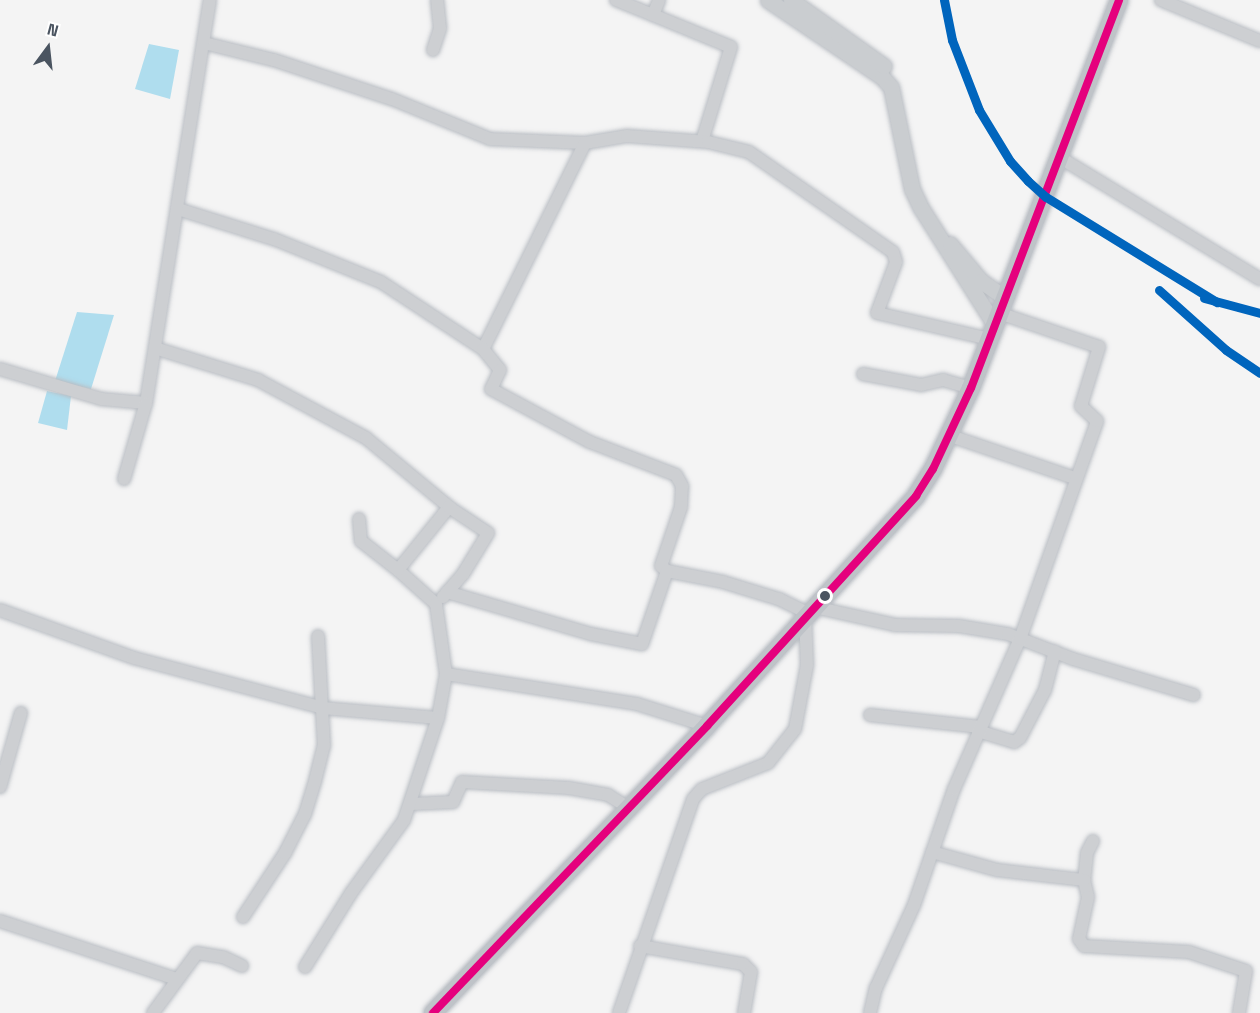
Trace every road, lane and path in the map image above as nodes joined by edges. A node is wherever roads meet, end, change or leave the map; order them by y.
1 (210, 0) edge
2 (437, 0) edge
3 (616, 0) edge
4 (659, 0) edge
5 (768, 0) edge
6 (791, 0) edge
7 (1119, 0) edge
8 (1161, 0) edge
9 (653, 15) junction
10 (1260, 40) edge
11 (204, 43) junction
12 (433, 50) dead end
13 (702, 141) junction
14 (585, 143) junction
15 (1059, 157) junction
16 (178, 209) junction
17 (1260, 279) edge
18 (997, 319) junction
19 (158, 349) junction
20 (483, 349) junction
21 (0, 369) edge
22 (863, 374) dead end
23 (970, 388) junction
24 (146, 403) junction
25 (948, 435) junction
26 (124, 478) dead end
27 (1074, 478) junction
28 (449, 507) junction
29 (359, 519) dead end
30 (398, 570) junction
31 (667, 571) junction
32 (447, 592) junction
33 (436, 604) junction
34 (0, 610) edge
35 (809, 612) junction
36 (318, 636) dead end
37 (1020, 639) junction
38 (1055, 651) junction
39 (446, 674) junction
40 (1194, 695) dead end
41 (323, 708) junction
42 (21, 713) dead end
43 (870, 715) dead end
44 (438, 718) junction
45 (707, 726) junction
46 (979, 729) junction
47 (0, 787) edge
48 (411, 804) junction
49 (629, 808) junction
50 (1094, 841) dead end
51 (932, 852) junction
52 (1084, 880) junction
53 (243, 916) dead end
54 (0, 921) edge
55 (640, 946) junction
56 (242, 966) dead end
57 (305, 967) dead end
58 (176, 979) junction
59 (153, 1013) edge
60 (432, 1013) edge
61 (619, 1013) edge
62 (744, 1013) edge
63 (870, 1013) edge
64 (1239, 1013) edge

1 - 11 street
2 - 12 street
3 - 9 street
4 - 9 street
5 - 18 main road
6 - 18 main road
7 - 15 highway
8 - 10 street
9 - 13 street
11 - 14 street
11 - 16 street
13 - 14 street
13 - 18 street
14 - 20 street
15 - 17 street
15 - 18 highway
16 - 19 street
16 - 20 street
18 - 23 highway
18 - 27 street
19 - 24 street
19 - 28 street
20 - 31 street
21 - 24 street
22 - 23 street
23 - 25 highway
24 - 26 street
25 - 27 street
25 - 35 highway
27 - 37 street
28 - 30 street
28 - 32 street
29 - 30 street
30 - 33 street
31 - 32 street
31 - 35 street
32 - 33 street
33 - 39 street
34 - 41 street
35 - 37 street
35 - 45 highway
35 - 55 street
36 - 41 street
37 - 38 street
37 - 46 street
38 - 40 street
38 - 46 street
39 - 44 street
39 - 45 street
41 - 44 street
41 - 53 street
42 - 47 street
43 - 46 street
44 - 48 street
45 - 49 highway
46 - 51 street
48 - 49 street
48 - 57 street
49 - 60 highway
50 - 52 street
51 - 52 street
51 - 63 street
52 - 64 street
54 - 58 street
55 - 61 street
55 - 62 street
56 - 58 street
58 - 59 street

